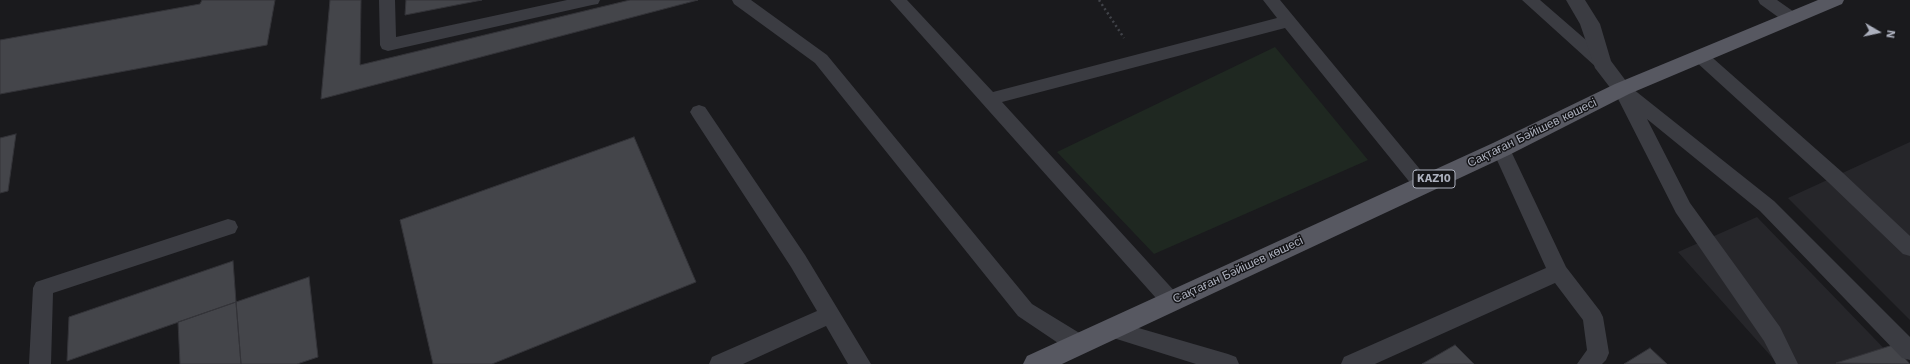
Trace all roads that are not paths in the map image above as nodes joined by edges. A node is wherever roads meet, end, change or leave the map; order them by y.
1 (387, 0) edge
2 (592, 0) edge
3 (740, 0) edge
4 (898, 0) edge
5 (1271, 0) edge
6 (1530, 0) edge
7 (1575, 0) edge
8 (1766, 0) edge
9 (1835, 0) edge
10 (1791, 18) junction
11 (1289, 21) junction
12 (1700, 56) junction
13 (1602, 64) junction
14 (1622, 89) junction
15 (989, 99) junction
16 (700, 112) dead end
17 (1500, 149) junction
18 (1423, 184) junction
19 (228, 227) dead end
20 (1910, 248) edge
21 (1558, 272) junction
22 (1171, 301) junction
23 (830, 315) junction
24 (1111, 329) junction
25 (1078, 344) junction
26 (1910, 351) edge
27 (40, 364) edge
28 (720, 364) edge
29 (860, 364) edge
30 (1036, 364) edge
31 (1228, 364) edge
32 (1352, 364) edge
33 (1588, 364) edge
34 (1787, 364) edge

1 - 2 lane
3 - 25 lane
4 - 15 lane
5 - 11 lane
6 - 13 lane
7 - 13 street
8 - 10 lane
9 - 10 main road, Сақтаған Бәйішев көшесі / KAZ10
10 - 12 main road, Сақтаған Бәйішев көшесі / KAZ10
11 - 15 lane
11 - 18 lane
12 - 14 main road, Сақтаған Бәйішев көшесі / KAZ10
12 - 20 lane
13 - 14 street
14 - 17 main road, Сақтаған Бәйішев көшесі / KAZ10
14 - 26 lane
14 - 34 lane
15 - 22 lane
16 - 23 lane
17 - 18 main road, Сақтаған Бәйішев көшесі / KAZ10
17 - 21 lane
18 - 22 main road, Сақтаған Бәйішев көшесі / KAZ10
19 - 27 lane
21 - 32 lane
21 - 33 lane
22 - 24 main road, Сақтаған Бәйішев көшесі / KAZ10
23 - 28 lane
23 - 29 lane
24 - 25 main road, Сақтаған Бәйішев көшесі / KAZ10
24 - 31 lane
25 - 30 main road, Сақтаған Бәйішев көшесі / KAZ10

